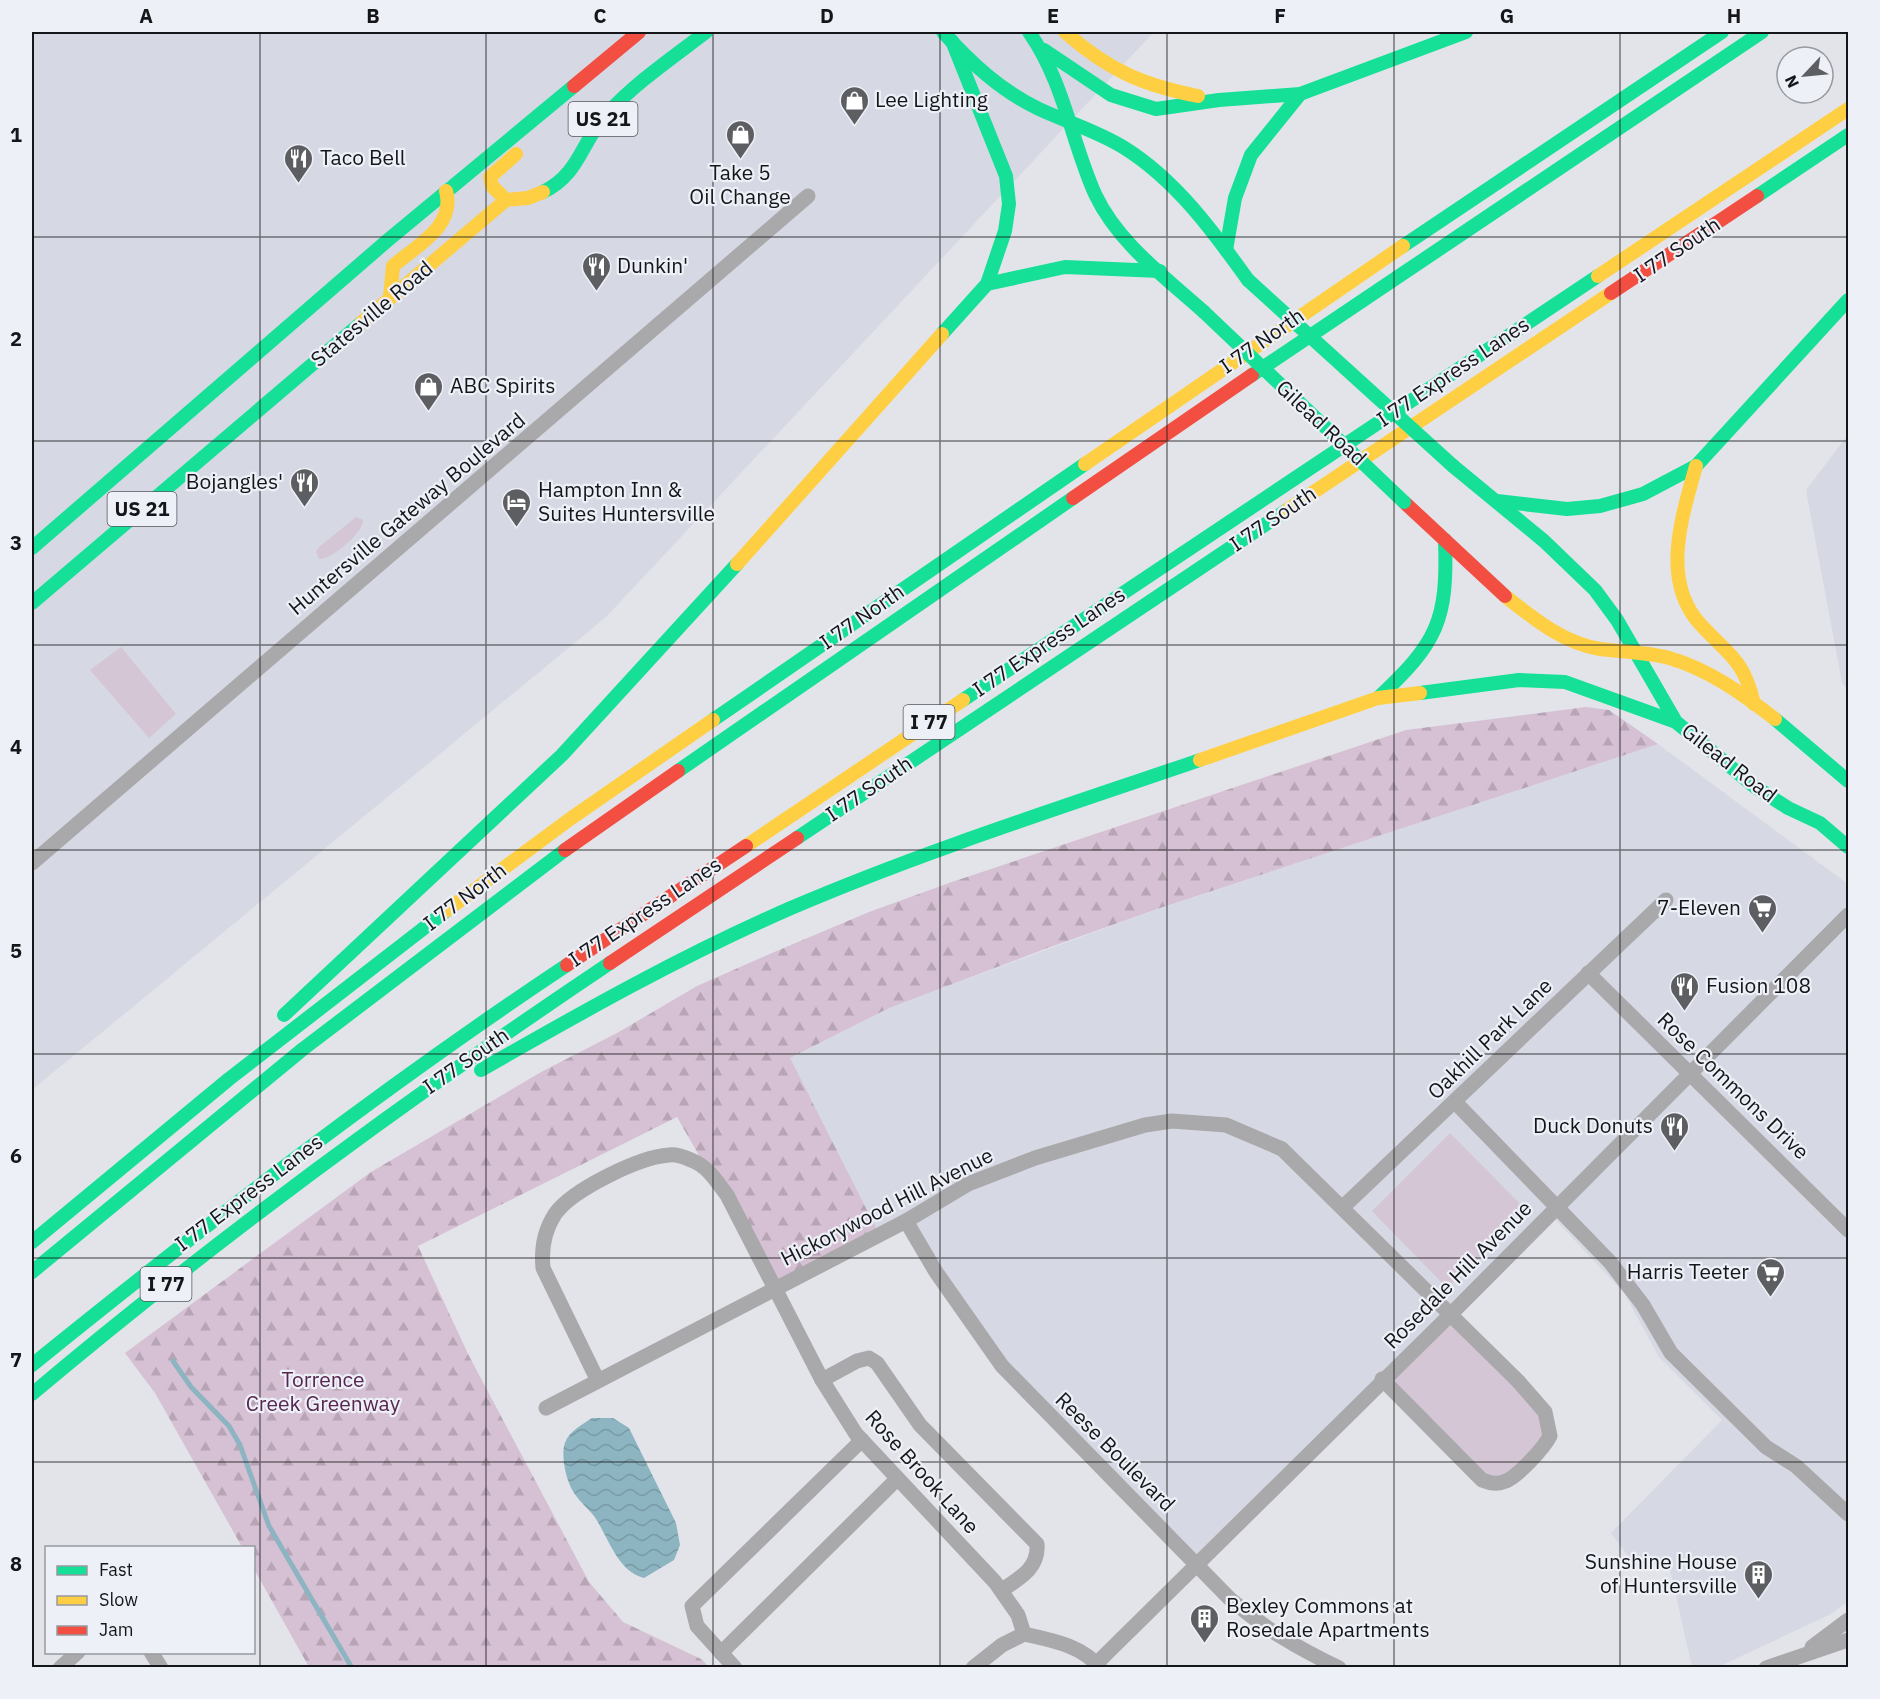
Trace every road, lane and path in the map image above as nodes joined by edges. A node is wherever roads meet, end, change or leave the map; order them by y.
1 (639, 32) edge
2 (706, 32) edge
3 (1029, 32) edge
4 (1065, 32) edge
5 (1466, 32) edge
6 (1722, 32) edge
7 (1762, 32) edge
8 (947, 37) edge
9 (1044, 50) junction
10 (1300, 94) junction
11 (1220, 100) junction
12 (1848, 109) edge
13 (533, 120) junction
14 (1069, 121) junction
15 (1848, 135) edge
16 (446, 191) junction
17 (808, 196) dead end
18 (506, 200) junction
19 (1226, 250) junction
20 (1160, 271) junction
21 (987, 284) junction
22 (390, 298) junction
23 (1848, 300) edge
24 (1696, 466) junction
25 (1497, 501) junction
26 (1445, 540) junction
27 (32, 548) edge
28 (32, 603) edge
29 (1636, 654) junction
30 (1378, 698) junction
31 (1754, 704) junction
32 (1676, 722) junction
33 (1848, 781) edge
34 (1820, 823) junction
35 (1848, 834) edge
36 (1848, 847) edge
37 (32, 863) edge
38 (1666, 900) dead end
39 (1848, 915) edge
40 (1588, 973) junction
41 (1689, 1073) junction
42 (1455, 1102) junction
43 (169, 1127) junction
44 (304, 1178) junction
45 (1558, 1206) junction
46 (1343, 1207) junction
47 (906, 1221) junction
48 (1848, 1230) edge
49 (32, 1242) edge
50 (32, 1272) edge
51 (776, 1288) junction
52 (1450, 1315) junction
53 (32, 1365) edge
54 (1382, 1379) junction
55 (822, 1380) junction
56 (598, 1381) junction
57 (32, 1394) edge
58 (546, 1408) dead end
59 (862, 1440) junction
60 (897, 1479) junction
61 (1848, 1514) edge
62 (1197, 1565) junction
63 (1002, 1590) junction
64 (1848, 1620) edge
65 (1024, 1634) junction
66 (1848, 1640) edge
67 (722, 1653) junction
68 (77, 1654) edge
69 (152, 1654) edge
70 (1800, 1656) junction
71 (1098, 1665) edge
72 (161, 1667) edge
73 (60, 1668) edge
74 (735, 1668) edge
75 (973, 1668) edge
76 (1339, 1668) edge
77 (1766, 1668) edge

1 - 13 main road, Statesville Road / US 21
2 - 18 main road, US 21
3 - 9 main road, Gilead Road
4 - 11 main road
5 - 10 main road
6 - 43 main road, I 77 North
7 - 50 main road
8 - 14 main road, Gilead Road
8 - 21 main road
9 - 11 main road
9 - 14 main road, Gilead Road
10 - 11 main road
10 - 19 main road
12 - 53 main road, I 77 Express Lanes / I 77
13 - 16 main road, Statesville Road / US 21
13 - 18 main road
14 - 19 main road, Gilead Road
14 - 20 main road, Gilead Road
15 - 44 main road, I 77 South / I 77
16 - 22 main road
16 - 27 main road, Statesville Road / US 21
17 - 37 street, Huntersville Gateway Boulevard
18 - 22 main road, Statesville Road / US 21
19 - 25 main road, Gilead Road, bridge
20 - 21 main road
20 - 26 main road, Gilead Road, bridge
21 - 43 main road
22 - 28 main road, Statesville Road / US 21
23 - 24 main road
24 - 25 main road
24 - 31 main road
25 - 29 main road, Gilead Road
26 - 29 main road, Gilead Road
26 - 30 main road
29 - 31 main road, Gilead Road
29 - 32 main road, Gilead Road
30 - 32 main road
30 - 44 main road
31 - 33 main road, Gilead Road
32 - 34 main road, Gilead Road
34 - 35 main road
34 - 36 main road, Gilead Road
38 - 40 street, Oakhill Park Lane
39 - 41 street, Rosedale Hill Avenue
40 - 41 street, Rose Commons Drive
40 - 42 street, Oakhill Park Lane
41 - 45 street, Rosedale Hill Avenue
41 - 48 street, Rose Commons Drive
42 - 45 street
42 - 46 street, Oakhill Park Lane
43 - 49 main road, I 77 North
44 - 57 main road, I 77 South / I 77
45 - 52 street, Rosedale Hill Avenue
45 - 61 street
46 - 47 street, Hickorywood Hill Avenue
46 - 52 street, Hickorywood Hill Avenue
47 - 51 street, Hickorywood Hill Avenue
47 - 62 street, Reese Boulevard
51 - 55 street, Rose Brook Lane
51 - 56 street, Hickorywood Hill Avenue
51 - 56 street, Rose Brook Lane
52 - 54 street, Rosedale Hill Avenue
52 - 54 street, Hickorywood Hill Avenue
54 - 62 street, Rosedale Hill Avenue
55 - 59 street, Rose Brook Lane
55 - 63 street
56 - 58 street, Hickorywood Hill Avenue
59 - 60 street, Rose Brook Lane
59 - 67 street
60 - 63 street, Rose Brook Lane
60 - 67 street
62 - 71 street, Rosedale Hill Avenue
62 - 76 street, Reese Boulevard
63 - 65 street, Rose Brook Lane
64 - 70 street
65 - 71 street
65 - 75 street
66 - 70 street
67 - 74 street
68 - 73 street
69 - 72 street
70 - 77 street

